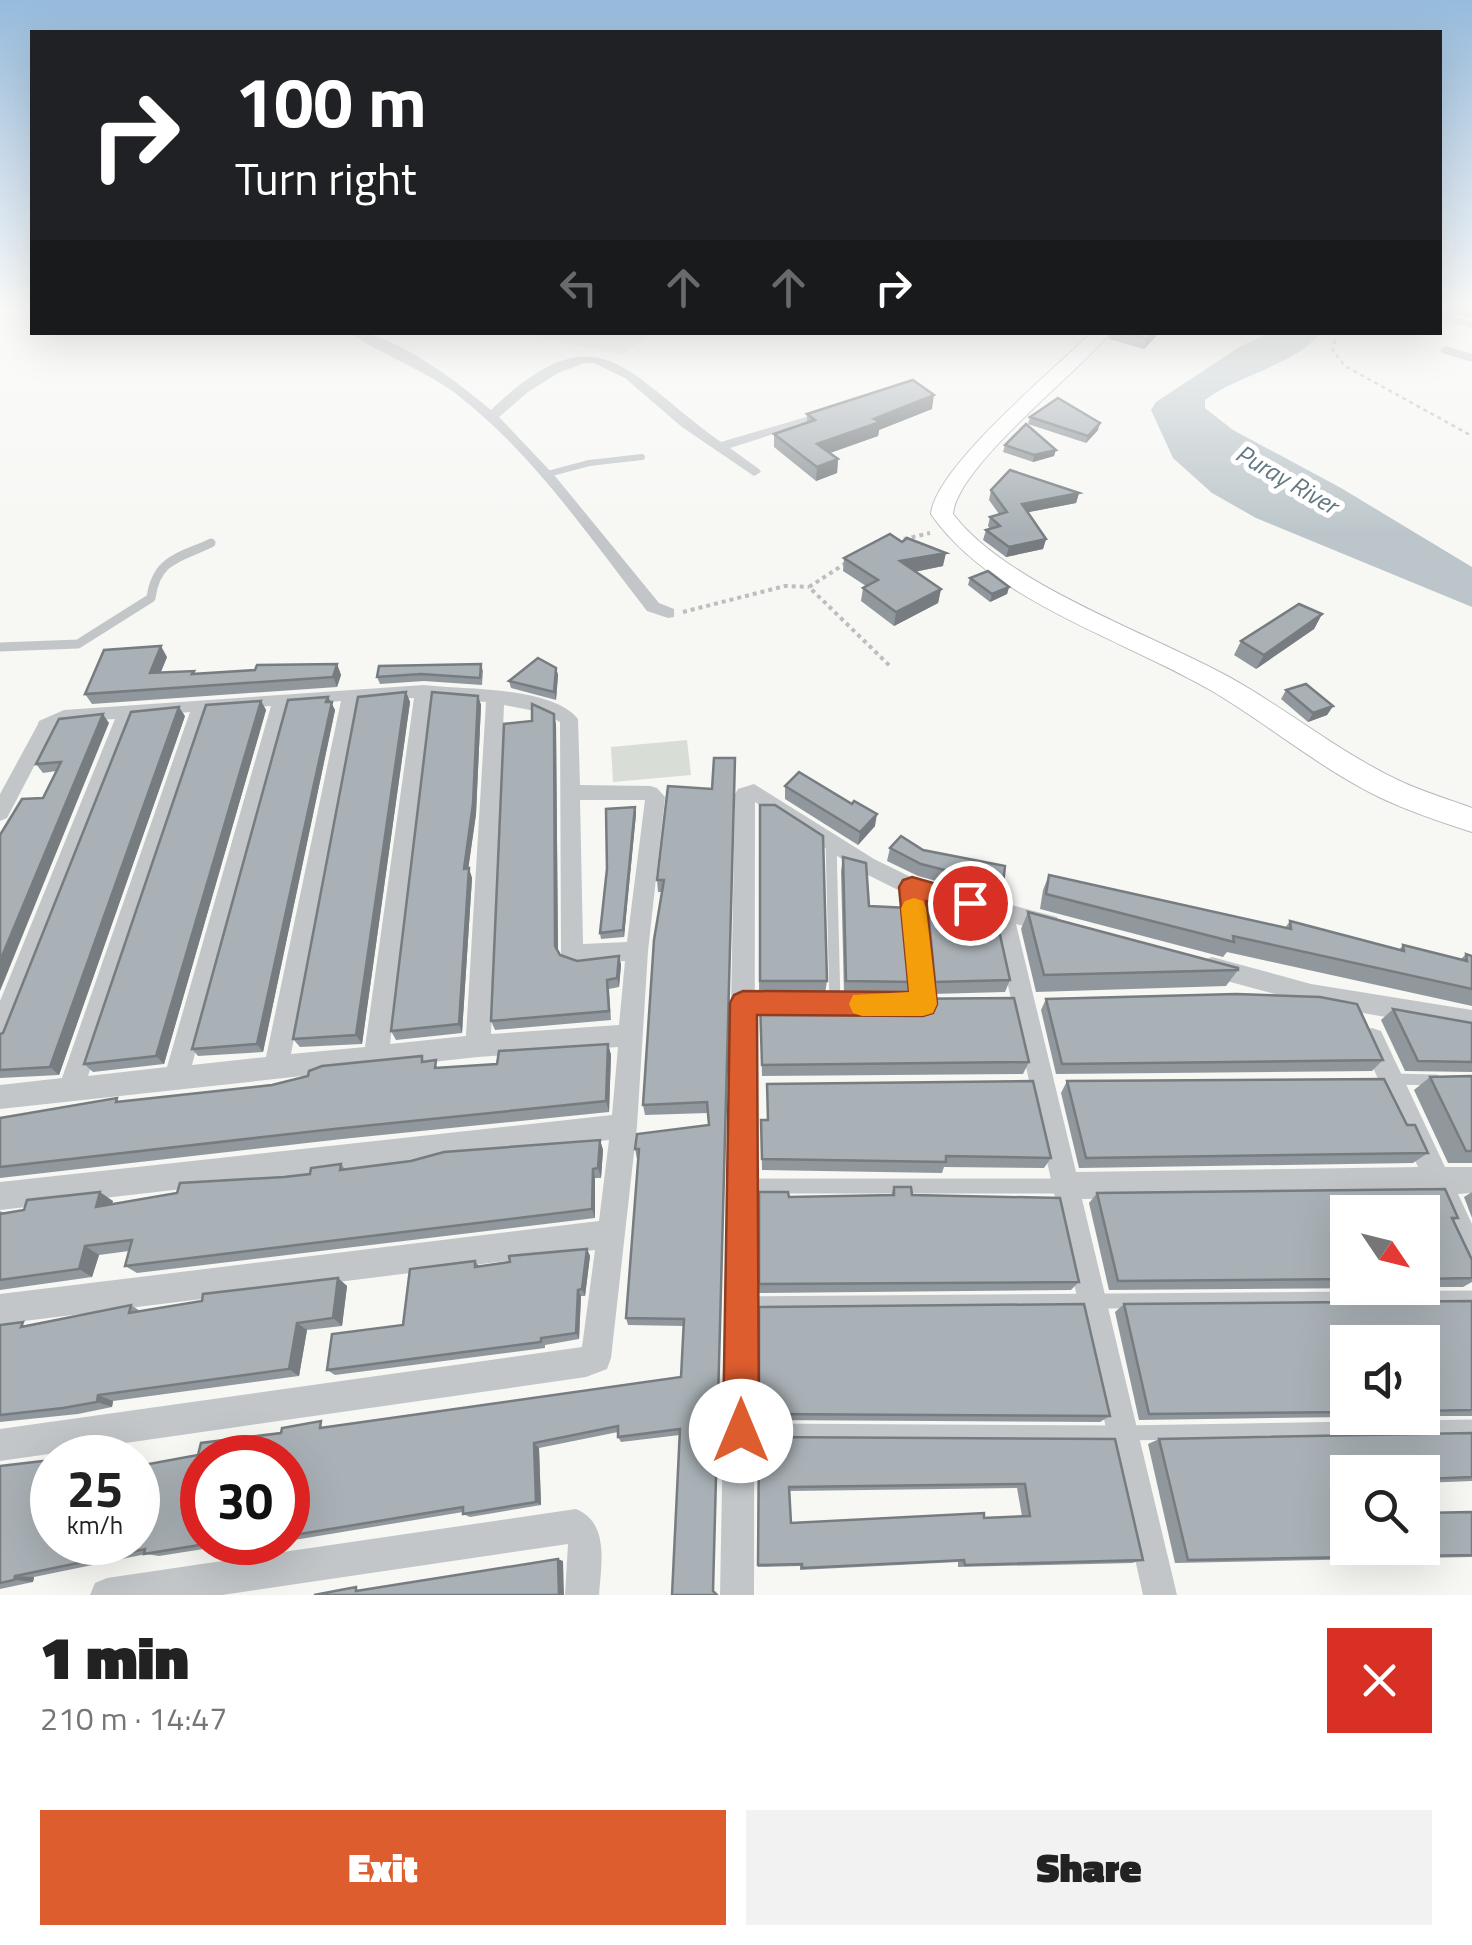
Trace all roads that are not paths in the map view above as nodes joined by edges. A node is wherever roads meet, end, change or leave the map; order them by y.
1 (446, 383) edge
2 (533, 383) edge
3 (640, 383) edge
4 (1050, 383) edge
5 (844, 409) edge
6 (490, 419) junction
7 (720, 447) junction
8 (642, 458) dead end
9 (754, 472) dead end
10 (544, 475) junction
11 (210, 543) dead end
12 (668, 614) road end
13 (0, 647) edge
14 (424, 692) junction
15 (351, 697) junction
16 (495, 698) junction
17 (281, 702) junction
18 (201, 708) junction
19 (127, 712) junction
20 (572, 792) junction
21 (0, 813) edge
22 (1472, 820) edge
23 (831, 841) junction
24 (912, 887) junction
25 (1002, 912) junction
26 (1075, 931) edge
27 (637, 951) junction
28 (1184, 960) edge
29 (1311, 994) junction
30 (1255, 996) edge
31 (1357, 1002) junction
32 (816, 1004) edge
33 (835, 1004) junction
34 (852, 1004) edge
35 (906, 1004) edge
36 (923, 1004) junction
37 (943, 1004) edge
38 (1472, 1021) edge
39 (0, 1031) edge
40 (631, 1035) junction
41 (478, 1046) junction
42 (376, 1057) junction
43 (276, 1068) junction
44 (176, 1079) junction
45 (1379, 1079) junction
46 (1456, 1080) edge
47 (70, 1091) junction
48 (0, 1097) edge
49 (624, 1126) junction
50 (1436, 1180) junction
51 (1472, 1180) edge
52 (741, 1186) junction
53 (1066, 1186) junction
54 (0, 1196) edge
55 (610, 1234) junction
56 (1472, 1255) edge
57 (1472, 1298) edge
58 (741, 1304) junction
59 (1091, 1304) junction
60 (0, 1309) edge
61 (1472, 1427) edge
62 (741, 1431) junction
63 (1123, 1434) junction
64 (0, 1444) edge
65 (107, 1595) edge
66 (582, 1595) edge
67 (737, 1595) edge
68 (1160, 1595) edge

1 - 6 street
2 - 6 street
3 - 7 street
4 - 22 street
5 - 7 street
6 - 10 street
7 - 9 street
8 - 10 lane
10 - 12 street
11 - 13 lane
14 - 15 street
14 - 16 street
14 - 42 street
15 - 17 street
15 - 43 street
16 - 20 street
16 - 41 street
17 - 18 street
17 - 44 street
18 - 19 street
18 - 47 street
19 - 21 street
19 - 39 street
20 - 27 street
20 - 27 street
23 - 24 street
23 - 33 lane
23 - 52 street
24 - 25 street
24 - 36 lane
25 - 26 street
25 - 53 street
27 - 40 street
28 - 29 street
29 - 30 lane
29 - 31 street
31 - 38 street
31 - 45 street
32 - 33 lane
33 - 34 lane
35 - 36 lane
36 - 37 lane
40 - 41 street
40 - 49 street
41 - 42 street
42 - 43 street
43 - 44 street
44 - 47 street
45 - 46 lane
45 - 50 street
47 - 48 street
49 - 54 street
49 - 55 street
50 - 51 street
50 - 53 street
50 - 56 street
52 - 53 lane
52 - 58 street
53 - 59 street
55 - 60 street
55 - 64 street
57 - 59 lane
58 - 59 lane
58 - 62 street
59 - 63 street
61 - 63 lane
62 - 63 lane
62 - 67 street
63 - 68 street
65 - 66 street

